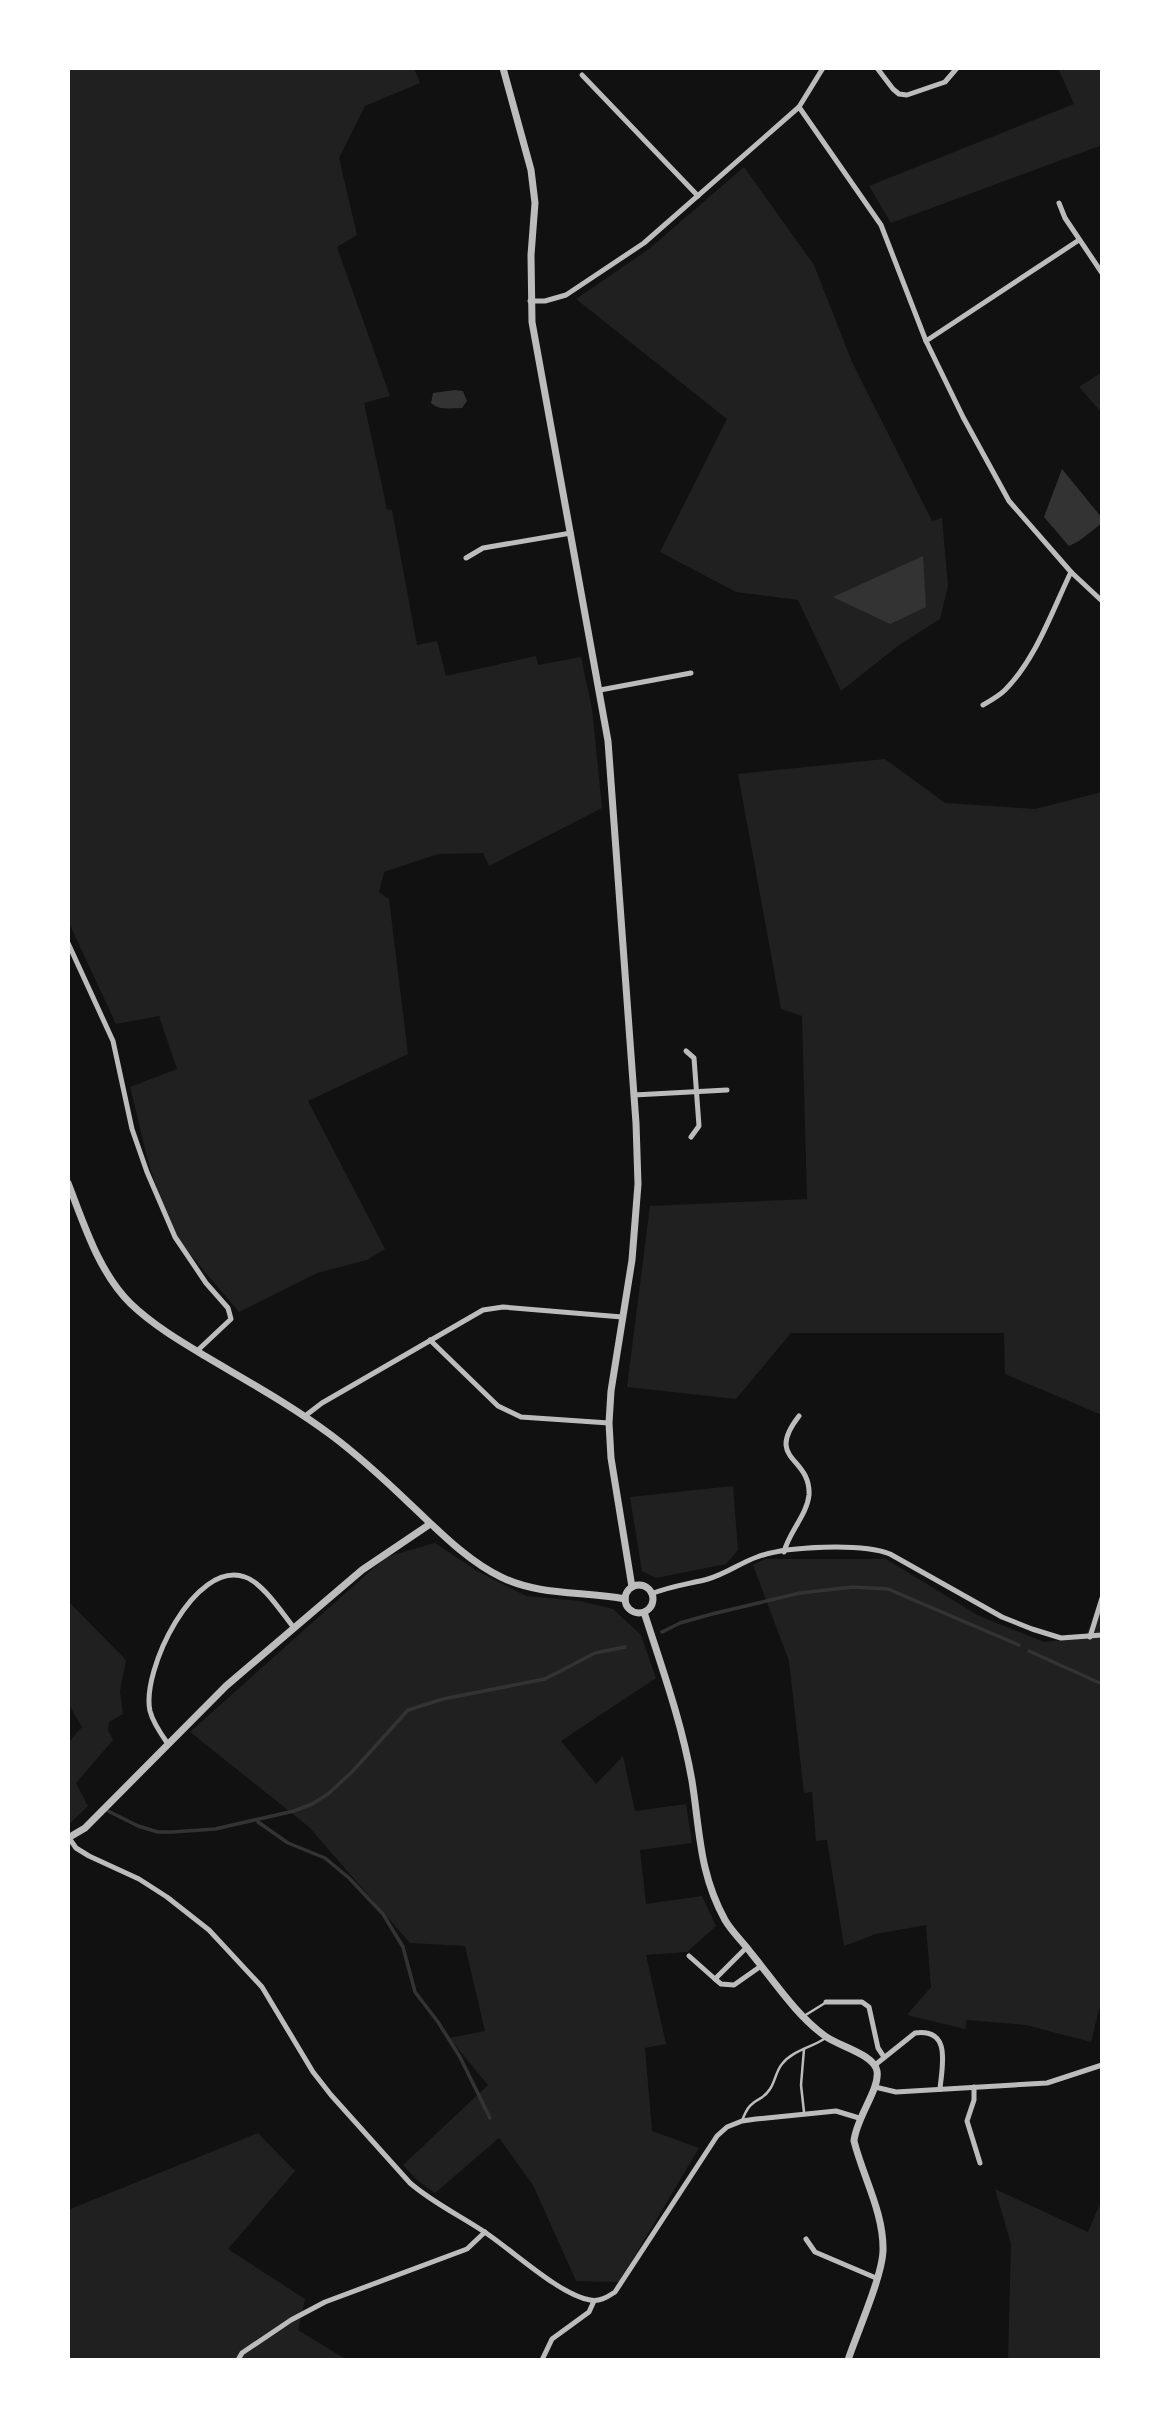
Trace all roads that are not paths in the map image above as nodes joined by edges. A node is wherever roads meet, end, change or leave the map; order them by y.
1 (503, 68) edge
2 (823, 68) edge
3 (877, 68) edge
4 (957, 68) edge
5 (582, 75) dead end
6 (799, 107) junction
7 (698, 196) junction
8 (1059, 203) dead end
9 (1079, 240) junction
10 (1102, 273) edge
11 (530, 301) junction
12 (926, 341) junction
13 (571, 533) junction
14 (466, 558) dead end
15 (1071, 572) junction
16 (1102, 601) edge
17 (691, 673) dead end
18 (600, 690) junction
19 (983, 705) dead end
20 (68, 943) edge
21 (686, 1051) dead end
22 (727, 1090) dead end
23 (696, 1091) junction
24 (634, 1095) junction
25 (691, 1137) dead end
26 (68, 1183) edge
27 (622, 1317) junction
28 (430, 1340) junction
29 (197, 1351) junction
30 (305, 1416) junction
31 (799, 1416) dead end
32 (609, 1423) junction
33 (430, 1524) junction
34 (785, 1552) junction
35 (632, 1587) junction
36 (651, 1594) junction
37 (1102, 1598) edge
38 (625, 1599) junction
39 (644, 1612) junction
40 (294, 1628) junction
41 (1102, 1635) edge
42 (1090, 1637) junction
43 (168, 1744) junction
44 (69, 1838) edge
45 (747, 1947) junction
46 (689, 1956) dead end
47 (761, 1966) junction
48 (716, 1979) junction
49 (826, 2002) joint
50 (804, 2016) junction
51 (827, 2038) junction
52 (804, 2049) junction
53 (884, 2057) junction
54 (875, 2065) junction
55 (1102, 2065) edge
56 (875, 2087) junction
57 (974, 2087) junction
58 (940, 2089) junction
59 (805, 2116) junction
60 (859, 2118) junction
61 (742, 2121) junction
62 (980, 2163) dead end
63 (485, 2232) junction
64 (806, 2239) dead end
65 (876, 2278) junction
66 (594, 2301) junction
67 (238, 2360) edge
68 (542, 2360) edge
69 (848, 2360) edge

1 - 11 street
2 - 6 street
3 - 4 street
5 - 7 street
6 - 7 street
6 - 12 street
7 - 11 street
8 - 9 street
9 - 10 street
9 - 12 street
11 - 13 street
12 - 15 street
13 - 14 street
13 - 18 street
15 - 16 street
15 - 19 street
17 - 18 street
18 - 24 street
20 - 29 street
21 - 23 street
22 - 23 street
23 - 24 street
23 - 25 street
24 - 27 street
26 - 29 street
27 - 28 street
27 - 32 street
28 - 30 street
28 - 32 street
29 - 30 street
30 - 33 street
31 - 34 street
32 - 35 street
33 - 38 street
33 - 40 street
34 - 36 street
34 - 42 street
35 - 36 street
35 - 38 street
36 - 39 street
37 - 42 street
38 - 39 street
39 - 45 street
40 - 43 street
40 - 43 street
41 - 42 street
43 - 44 street
44 - 63 street
45 - 47 street
45 - 48 street
46 - 48 street
47 - 48 street
47 - 50 street
49 - 50 lane
49 - 53 street
50 - 51 street
51 - 52 lane
51 - 54 street
52 - 59 lane
52 - 61 lane
53 - 54 street
53 - 58 street
54 - 56 street
55 - 57 street
56 - 58 street
56 - 60 street
57 - 58 street
57 - 62 street
59 - 60 street
59 - 61 street
60 - 65 street
61 - 66 street
63 - 66 street
63 - 67 street
64 - 65 street
65 - 69 street
66 - 68 street

